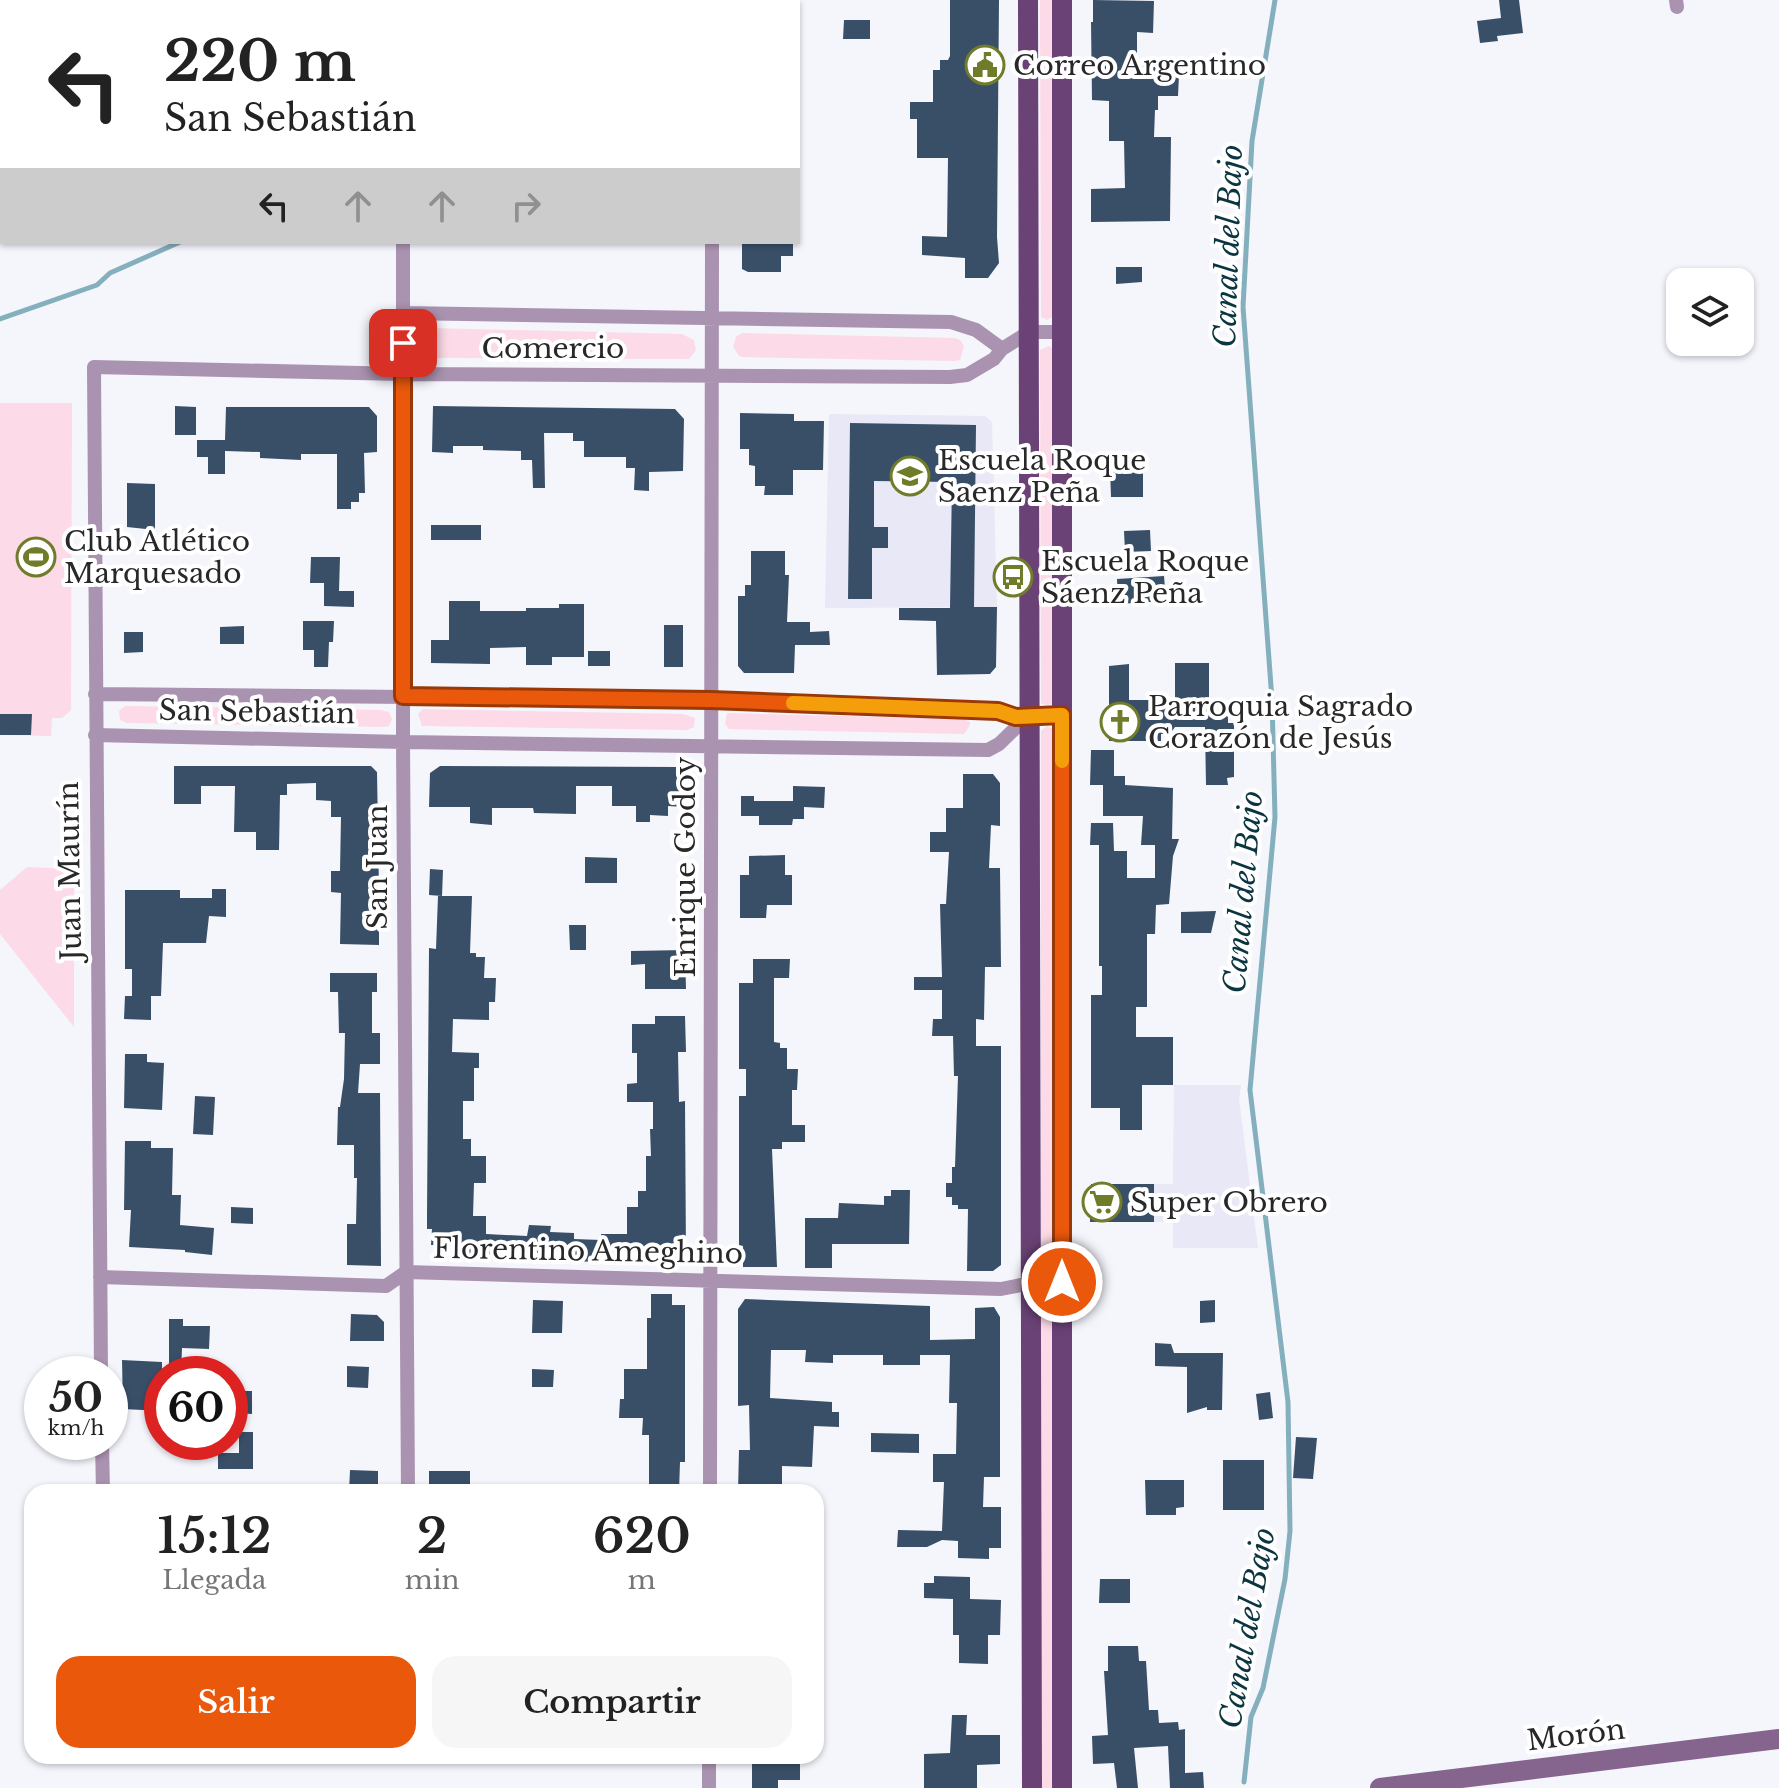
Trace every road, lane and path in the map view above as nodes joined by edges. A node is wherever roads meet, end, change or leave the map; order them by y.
1 (1028, 0) edge
2 (1062, 0) edge
3 (403, 244) edge
4 (712, 244) edge
5 (403, 313) junction
6 (711, 317) junction
7 (1029, 332) junction
8 (1062, 332) junction
9 (1002, 349) junction
10 (94, 367) joint
11 (403, 374) junction
12 (711, 374) junction
13 (95, 694) junction
14 (403, 696) junction
15 (711, 700) junction
16 (1030, 715) junction
17 (1062, 715) junction
18 (95, 735) junction
19 (403, 742) junction
20 (710, 746) junction
21 (406, 1272) junction
22 (100, 1277) junction
23 (712, 1280) junction
24 (1062, 1282) junction
25 (1031, 1283) junction
26 (101, 1356) edge
27 (102, 1460) edge
28 (103, 1484) edge
29 (408, 1484) edge
30 (710, 1484) edge
31 (1779, 1739) edge
32 (709, 1764) edge
33 (709, 1788) edge
34 (1032, 1788) edge
35 (1062, 1788) edge
36 (1380, 1788) edge

1 - 7 main road
2 - 8 main road
3 - 5 street, San Juan
4 - 6 street, Enrique Godoy
5 - 6 street, Comercio
5 - 11 street, San Juan
6 - 9 street, Comercio
6 - 12 street, Enrique Godoy
7 - 8 street
7 - 9 street, Comercio
7 - 16 main road
8 - 17 main road
9 - 12 street, Comercio
10 - 11 street, Comercio
10 - 13 street, Juan Maurín
11 - 12 street, Comercio
11 - 14 street, San Juan
12 - 15 street, Enrique Godoy
13 - 14 street, San Sebastián
13 - 18 street, Juan Maurín
14 - 15 street, San Sebastián
14 - 19 street, San Juan
15 - 16 street, San Sebastián
15 - 20 street, Enrique Godoy
16 - 17 street, San Sebastián
16 - 20 street, San Sebastián
16 - 25 main road
17 - 24 main road
18 - 19 street, San Sebastián
18 - 22 street, Juan Maurín
19 - 20 street, San Sebastián
19 - 21 street, San Juan
20 - 23 street, Enrique Godoy
21 - 22 street, Florentino Ameghino
21 - 23 street, Florentino Ameghino
21 - 29 street, San Juan
22 - 26 street, Juan Maurín
23 - 25 street, Florentino Ameghino
23 - 30 street, Enrique Godoy
24 - 25 street, Florentino Ameghino
24 - 35 main road
25 - 34 main road
27 - 28 street
31 - 36 street, Morón
32 - 33 street

